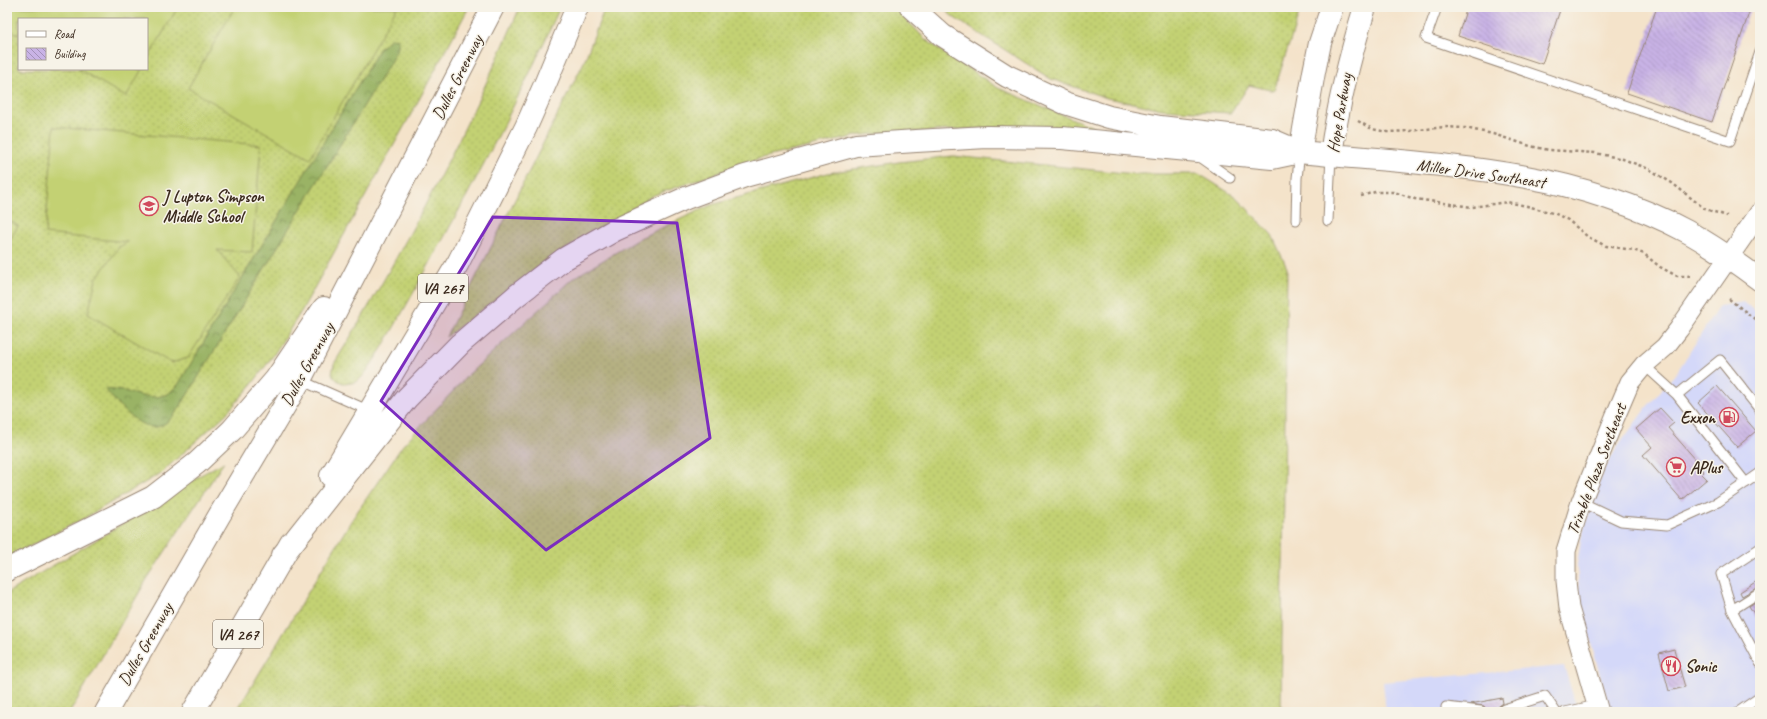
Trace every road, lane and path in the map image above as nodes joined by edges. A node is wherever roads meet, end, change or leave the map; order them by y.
1 (492, 7) edge
2 (577, 7) edge
3 (911, 7) edge
4 (1332, 7) edge
5 (1365, 7) edge
6 (1437, 7) edge
7 (1760, 52) edge
8 (1358, 121) dead end
9 (1180, 149) junction
10 (1300, 152) junction
11 (1331, 155) junction
12 (1230, 178) dead end
13 (1361, 196) dead end
14 (1760, 212) edge
15 (1727, 216) dead end
16 (1296, 220) dead end
17 (1328, 221) dead end
18 (381, 224) junction
19 (1729, 258) junction
20 (1692, 275) dead end
21 (1760, 280) edge
22 (1729, 299) dead end
23 (1760, 323) edge
24 (1644, 365) junction
25 (300, 380) junction
26 (1677, 395) junction
27 (1760, 410) edge
28 (370, 411) junction
29 (1760, 473) edge
30 (1746, 482) junction
31 (1581, 502) junction
32 (1760, 548) edge
33 (284, 555) junction
34 (7, 570) edge
35 (1760, 592) edge
36 (1732, 610) junction
37 (1756, 644) edge
38 (1760, 663) edge
39 (1760, 697) edge
40 (1504, 709) dead end
41 (1598, 709) edge
42 (1481, 711) edge
43 (106, 712) edge
44 (194, 712) edge
45 (1447, 712) edge
46 (1556, 712) edge
47 (1565, 712) edge
48 (1738, 712) edge

1 - 18 main road, Dulles Greenway
2 - 28 main road, VA 267
3 - 10 main road
4 - 10 main road, Hope Parkway
5 - 11 main road, Hope Parkway
6 - 7 lane
8 - 15 path
9 - 10 main road
9 - 12 lane
9 - 33 main road
10 - 11 main road, Miller Drive Southeast
10 - 16 lane, Hope Parkway
11 - 17 lane, Hope Parkway
11 - 19 main road, Miller Drive Southeast
13 - 20 path
14 - 19 street, Trimble Plaza Southeast
18 - 25 main road, Dulles Greenway
18 - 34 main road
19 - 21 main road, Miller Drive Southeast
19 - 24 street, Trimble Plaza Southeast
22 - 23 path
24 - 26 lane
24 - 31 street, Trimble Plaza Southeast
25 - 28 lane
25 - 43 main road, Dulles Greenway
26 - 27 lane
26 - 30 lane
28 - 33 main road, VA 267
29 - 30 lane
30 - 31 lane
31 - 41 street, Trimble Plaza Southeast
32 - 36 lane
33 - 44 main road, VA 267
35 - 36 lane
36 - 37 lane
37 - 38 lane
39 - 48 lane
40 - 46 lane
41 - 47 lane
42 - 45 lane

